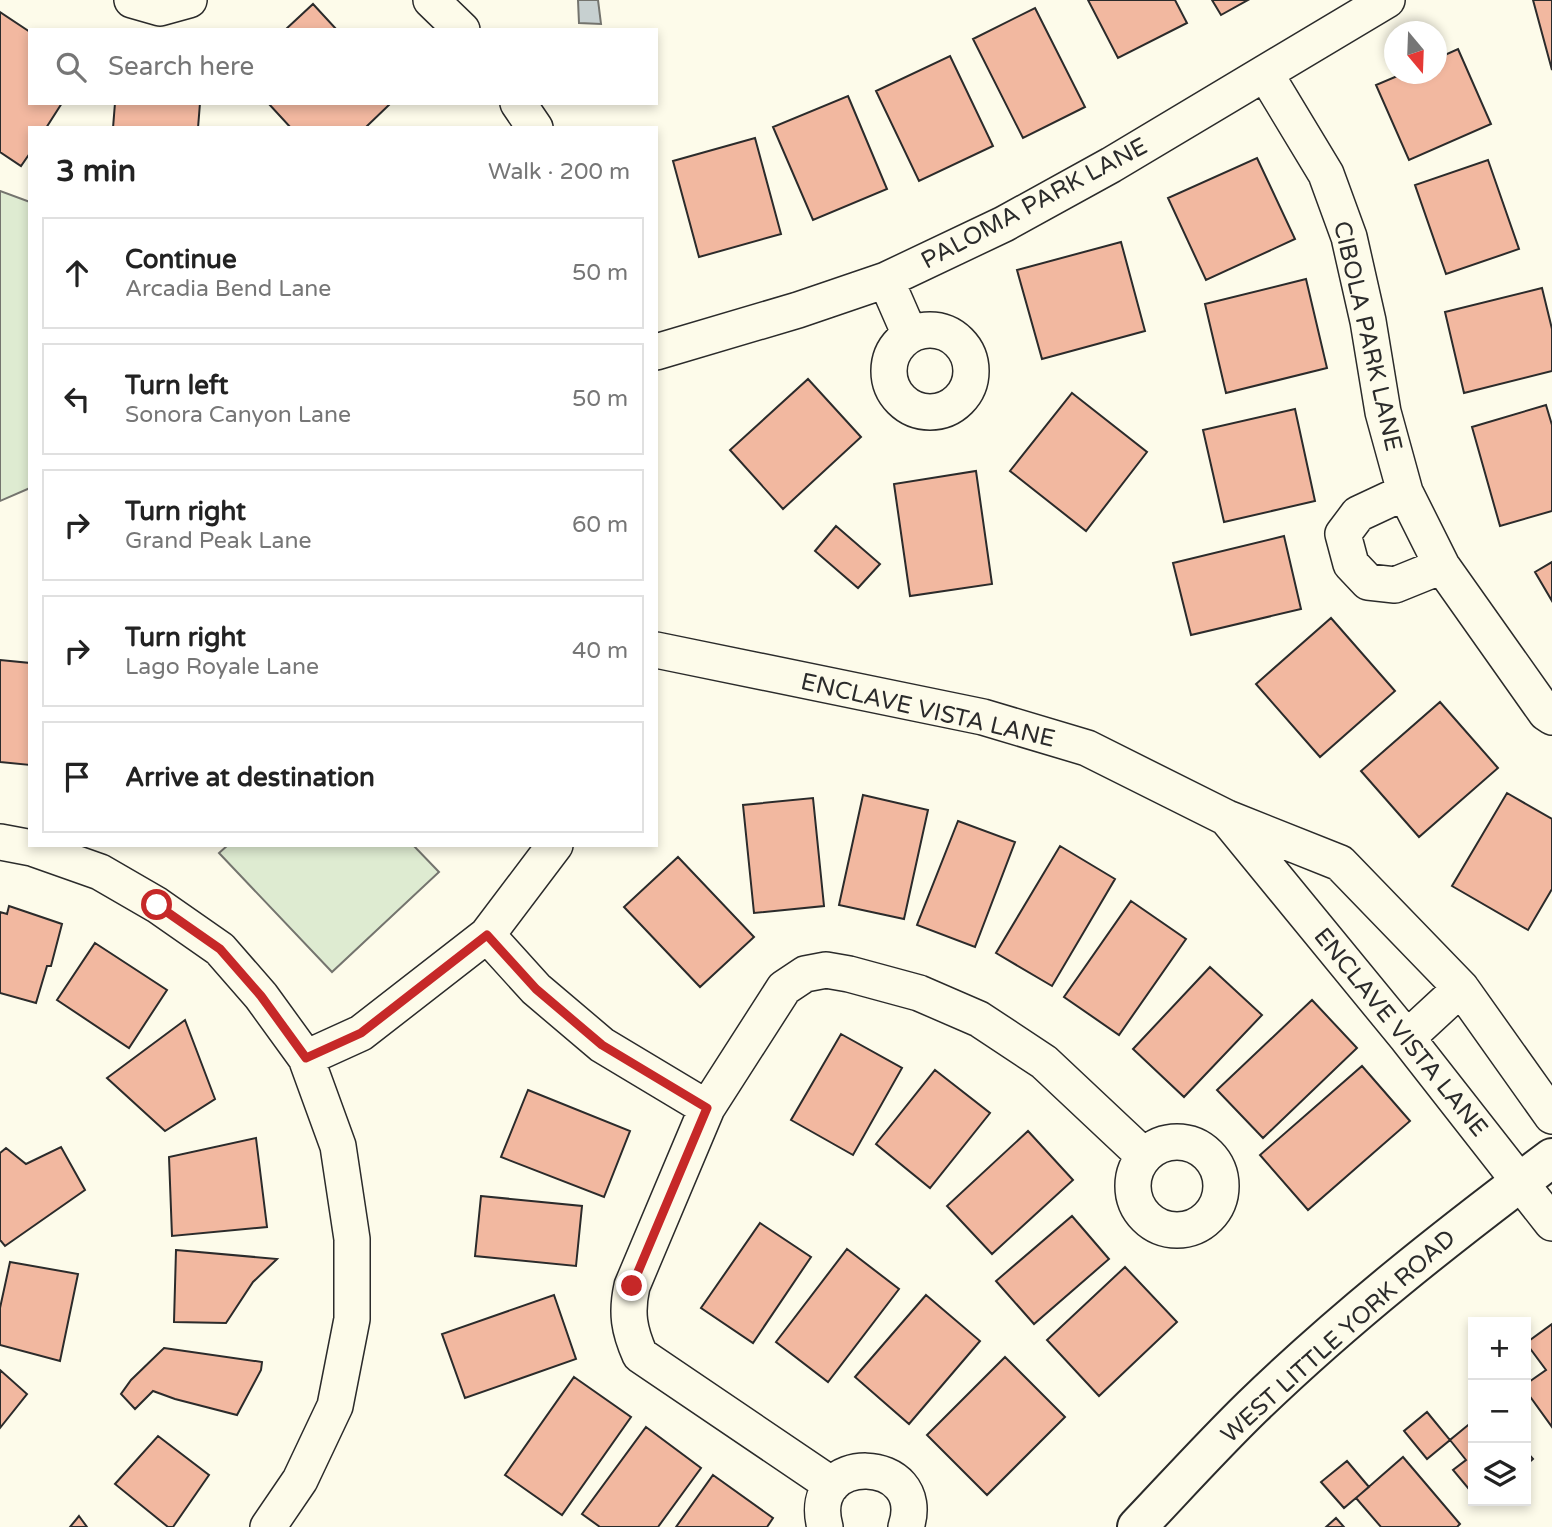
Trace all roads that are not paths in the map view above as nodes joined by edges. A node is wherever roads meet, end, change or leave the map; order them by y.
1 (132, 0) edge
2 (189, 0) edge
3 (431, 0) edge
4 (1387, 0) edge
5 (460, 28) edge
6 (1265, 73) junction
7 (519, 105) edge
8 (534, 126) edge
9 (886, 280) junction
10 (910, 335) dead end
11 (658, 351) edge
12 (1405, 492) junction
13 (1442, 566) junction
14 (658, 650) edge
15 (1552, 717) edge
16 (1227, 818) junction
17 (0, 842) edge
18 (553, 847) edge
19 (487, 935) junction
20 (1461, 988) junction
21 (1407, 1038) junction
22 (306, 1058) junction
23 (707, 1108) junction
24 (1552, 1116) edge
25 (1144, 1156) dead end
26 (1552, 1158) edge
27 (1521, 1181) junction
28 (1552, 1223) edge
29 (832, 1485) junction
30 (268, 1527) edge
31 (825, 1527) edge
32 (906, 1527) edge
33 (1137, 1527) edge

1 - 2 street
3 - 5 street
4 - 6 street, PALOMA PARK LANE
6 - 9 street, PALOMA PARK LANE
6 - 12 street, CIBOLA PARK LANE
7 - 8 street
9 - 10 street
9 - 11 street, PALOMA PARK LANE
12 - 13 street, CIBOLA PARK LANE
12 - 13 street
13 - 15 street, CIBOLA PARK LANE
14 - 16 street, ENCLAVE VISTA LANE
16 - 20 street, ENCLAVE VISTA LANE
16 - 21 street, ENCLAVE VISTA LANE
17 - 22 street
18 - 19 street
19 - 22 street
19 - 23 street
20 - 21 street
20 - 24 street, ENCLAVE VISTA LANE
21 - 27 street, ENCLAVE VISTA LANE
22 - 30 street
23 - 25 street
23 - 29 street
26 - 27 main road, WEST LITTLE YORK ROAD
27 - 28 street, ENCLAVE VISTA LANE
27 - 33 main road, WEST LITTLE YORK ROAD
29 - 31 street
29 - 32 street

